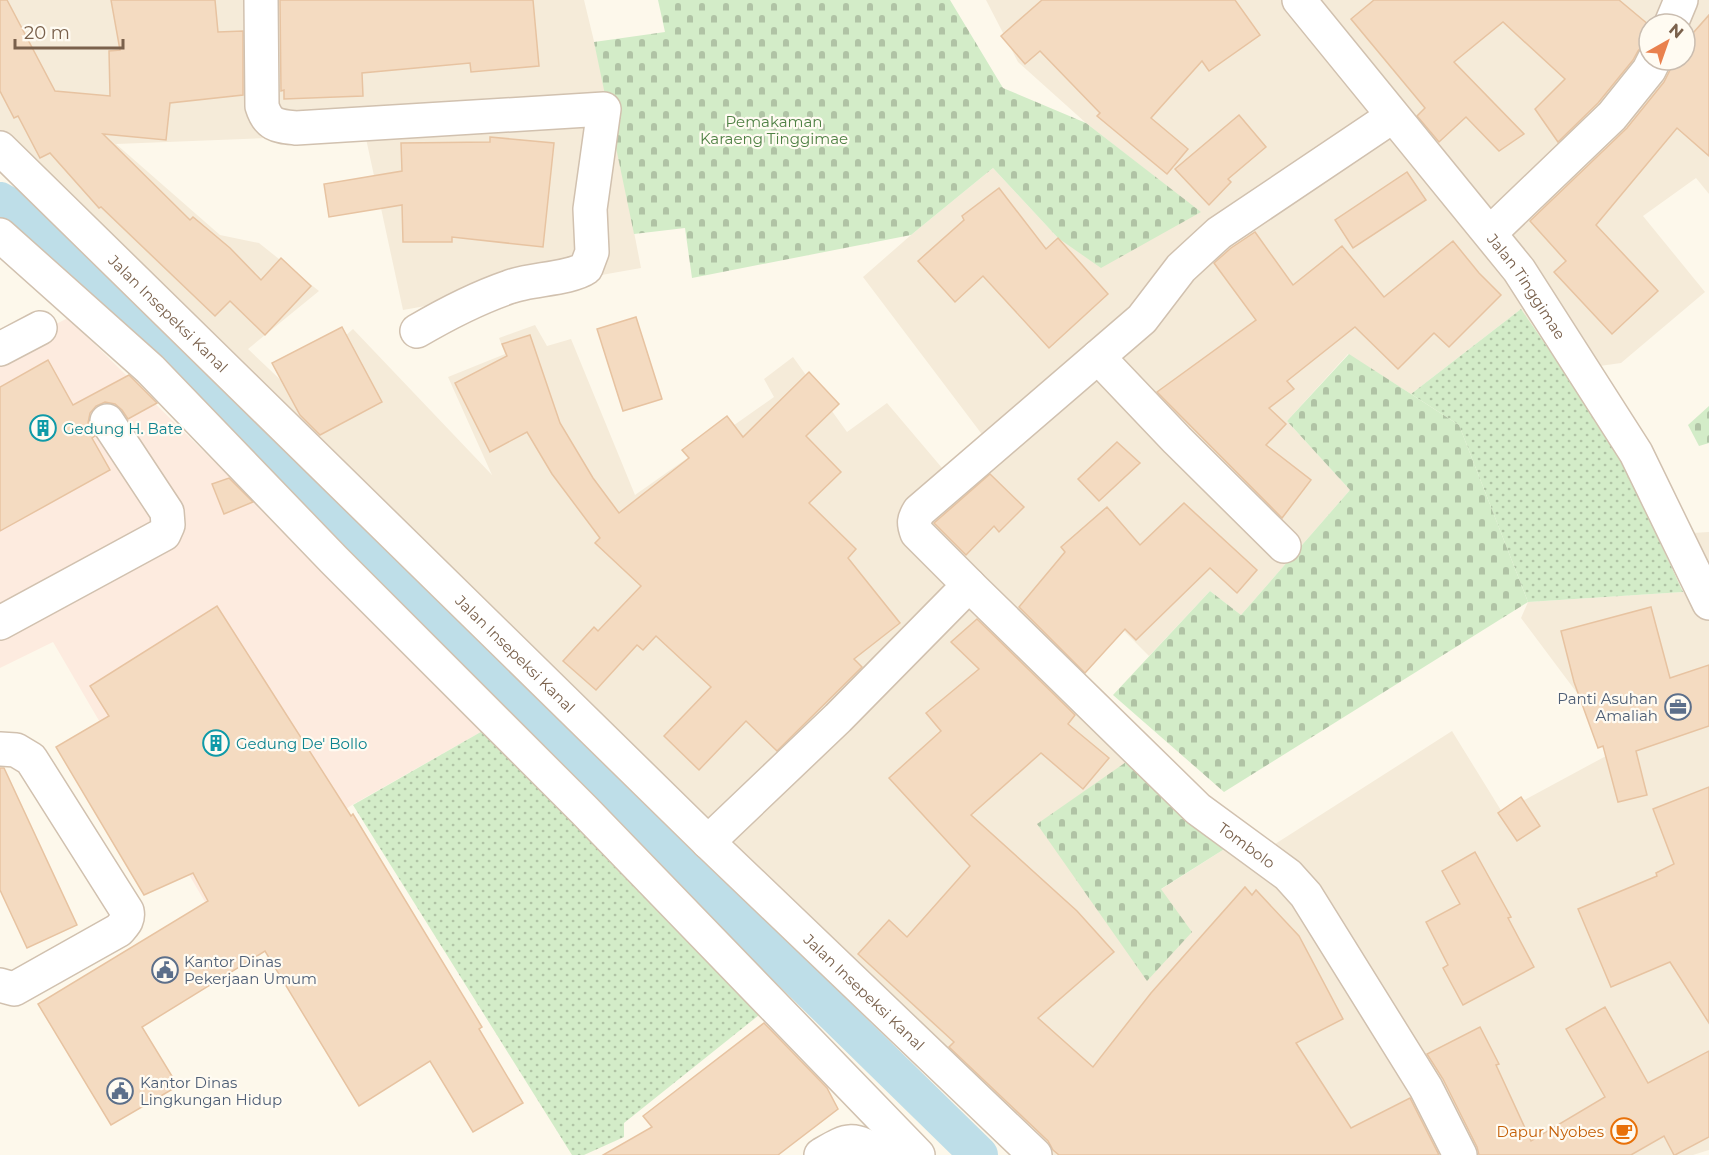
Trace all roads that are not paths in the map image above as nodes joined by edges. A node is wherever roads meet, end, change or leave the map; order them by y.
1 (261, 0) edge
2 (1299, 0) edge
3 (1647, 72) edge
4 (1393, 116) junction
5 (0, 148) edge
6 (1490, 233) junction
7 (0, 236) edge
8 (40, 328) dead end
9 (417, 331) dead end
10 (0, 349) edge
11 (1098, 357) junction
12 (107, 421) dead end
13 (1284, 546) dead end
14 (969, 585) junction
15 (1709, 603) edge
16 (0, 623) edge
17 (0, 749) edge
18 (708, 842) junction
19 (0, 985) edge
20 (821, 1155) edge
21 (879, 1155) edge
22 (918, 1155) edge
23 (1035, 1155) edge
24 (1460, 1155) edge

1 - 9 street
2 - 4 street, Jalan Tinggimae
3 - 6 street
4 - 6 street, Jalan Tinggimae
4 - 11 street
5 - 18 street, Jalan Insepeksi Kanal
6 - 15 street, Jalan Tinggimae
7 - 22 street
8 - 10 street
11 - 13 street
11 - 14 street, Tombolo
12 - 16 street
14 - 18 street
14 - 24 street, Tombolo
17 - 19 street
18 - 23 street, Jalan Insepeksi Kanal
20 - 21 street

